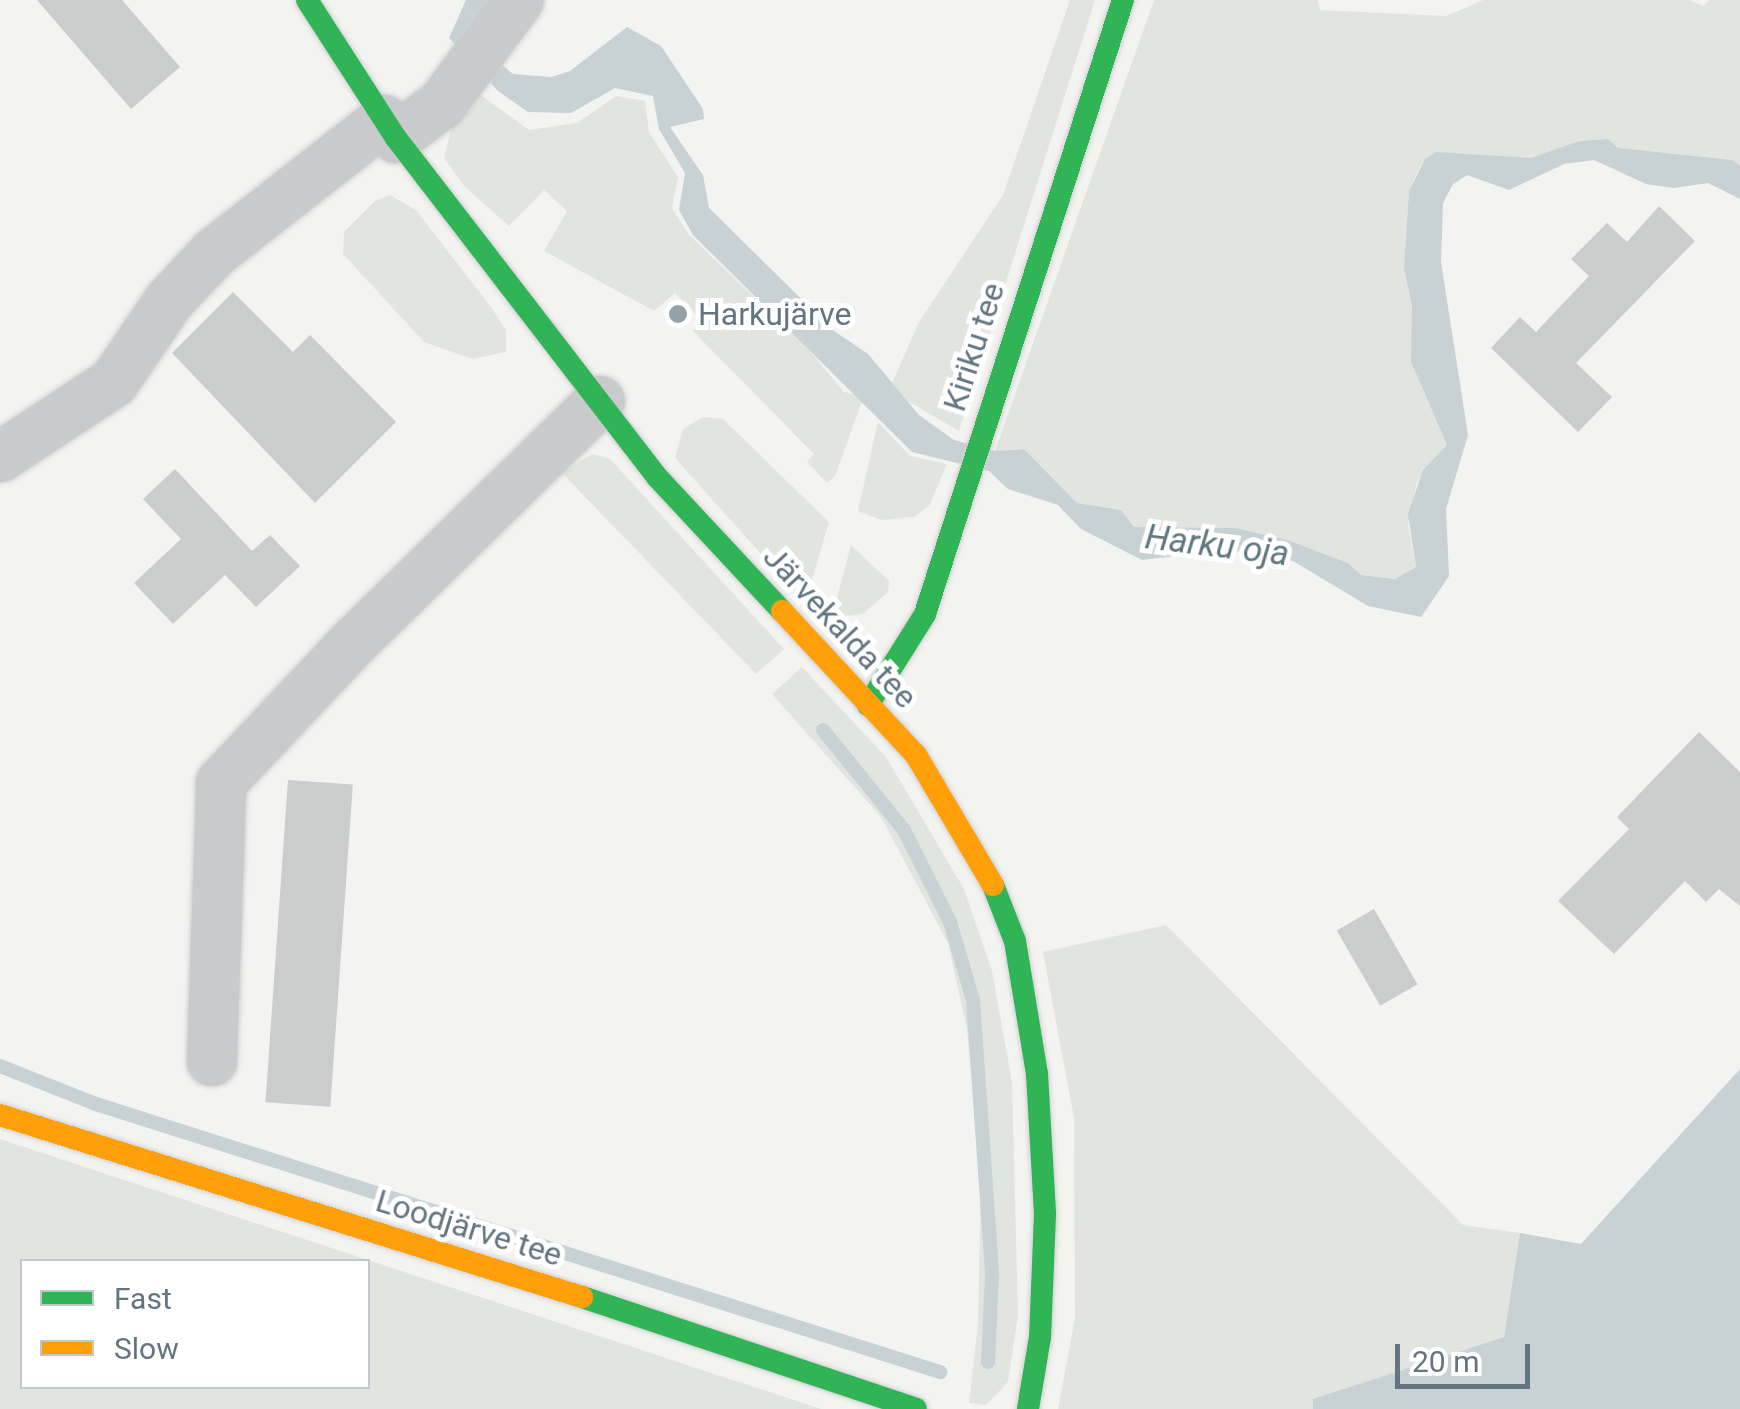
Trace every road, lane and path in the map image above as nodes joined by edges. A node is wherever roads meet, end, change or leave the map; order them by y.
1 (307, 0) edge
2 (519, 0) edge
3 (1123, 0) edge
4 (390, 130) junction
5 (600, 401) junction
6 (0, 458) edge
7 (868, 705) junction
8 (212, 1061) dead end
9 (0, 1115) edge
10 (916, 1409) edge
11 (1028, 1409) edge

1 - 4 street, Järvekalda tee
2 - 4 street
3 - 7 street, Kiriku tee
4 - 5 street, Järvekalda tee
4 - 6 street
5 - 7 street, Järvekalda tee
5 - 8 street
7 - 11 street, Järvekalda tee
9 - 10 street, Loodjärve tee

